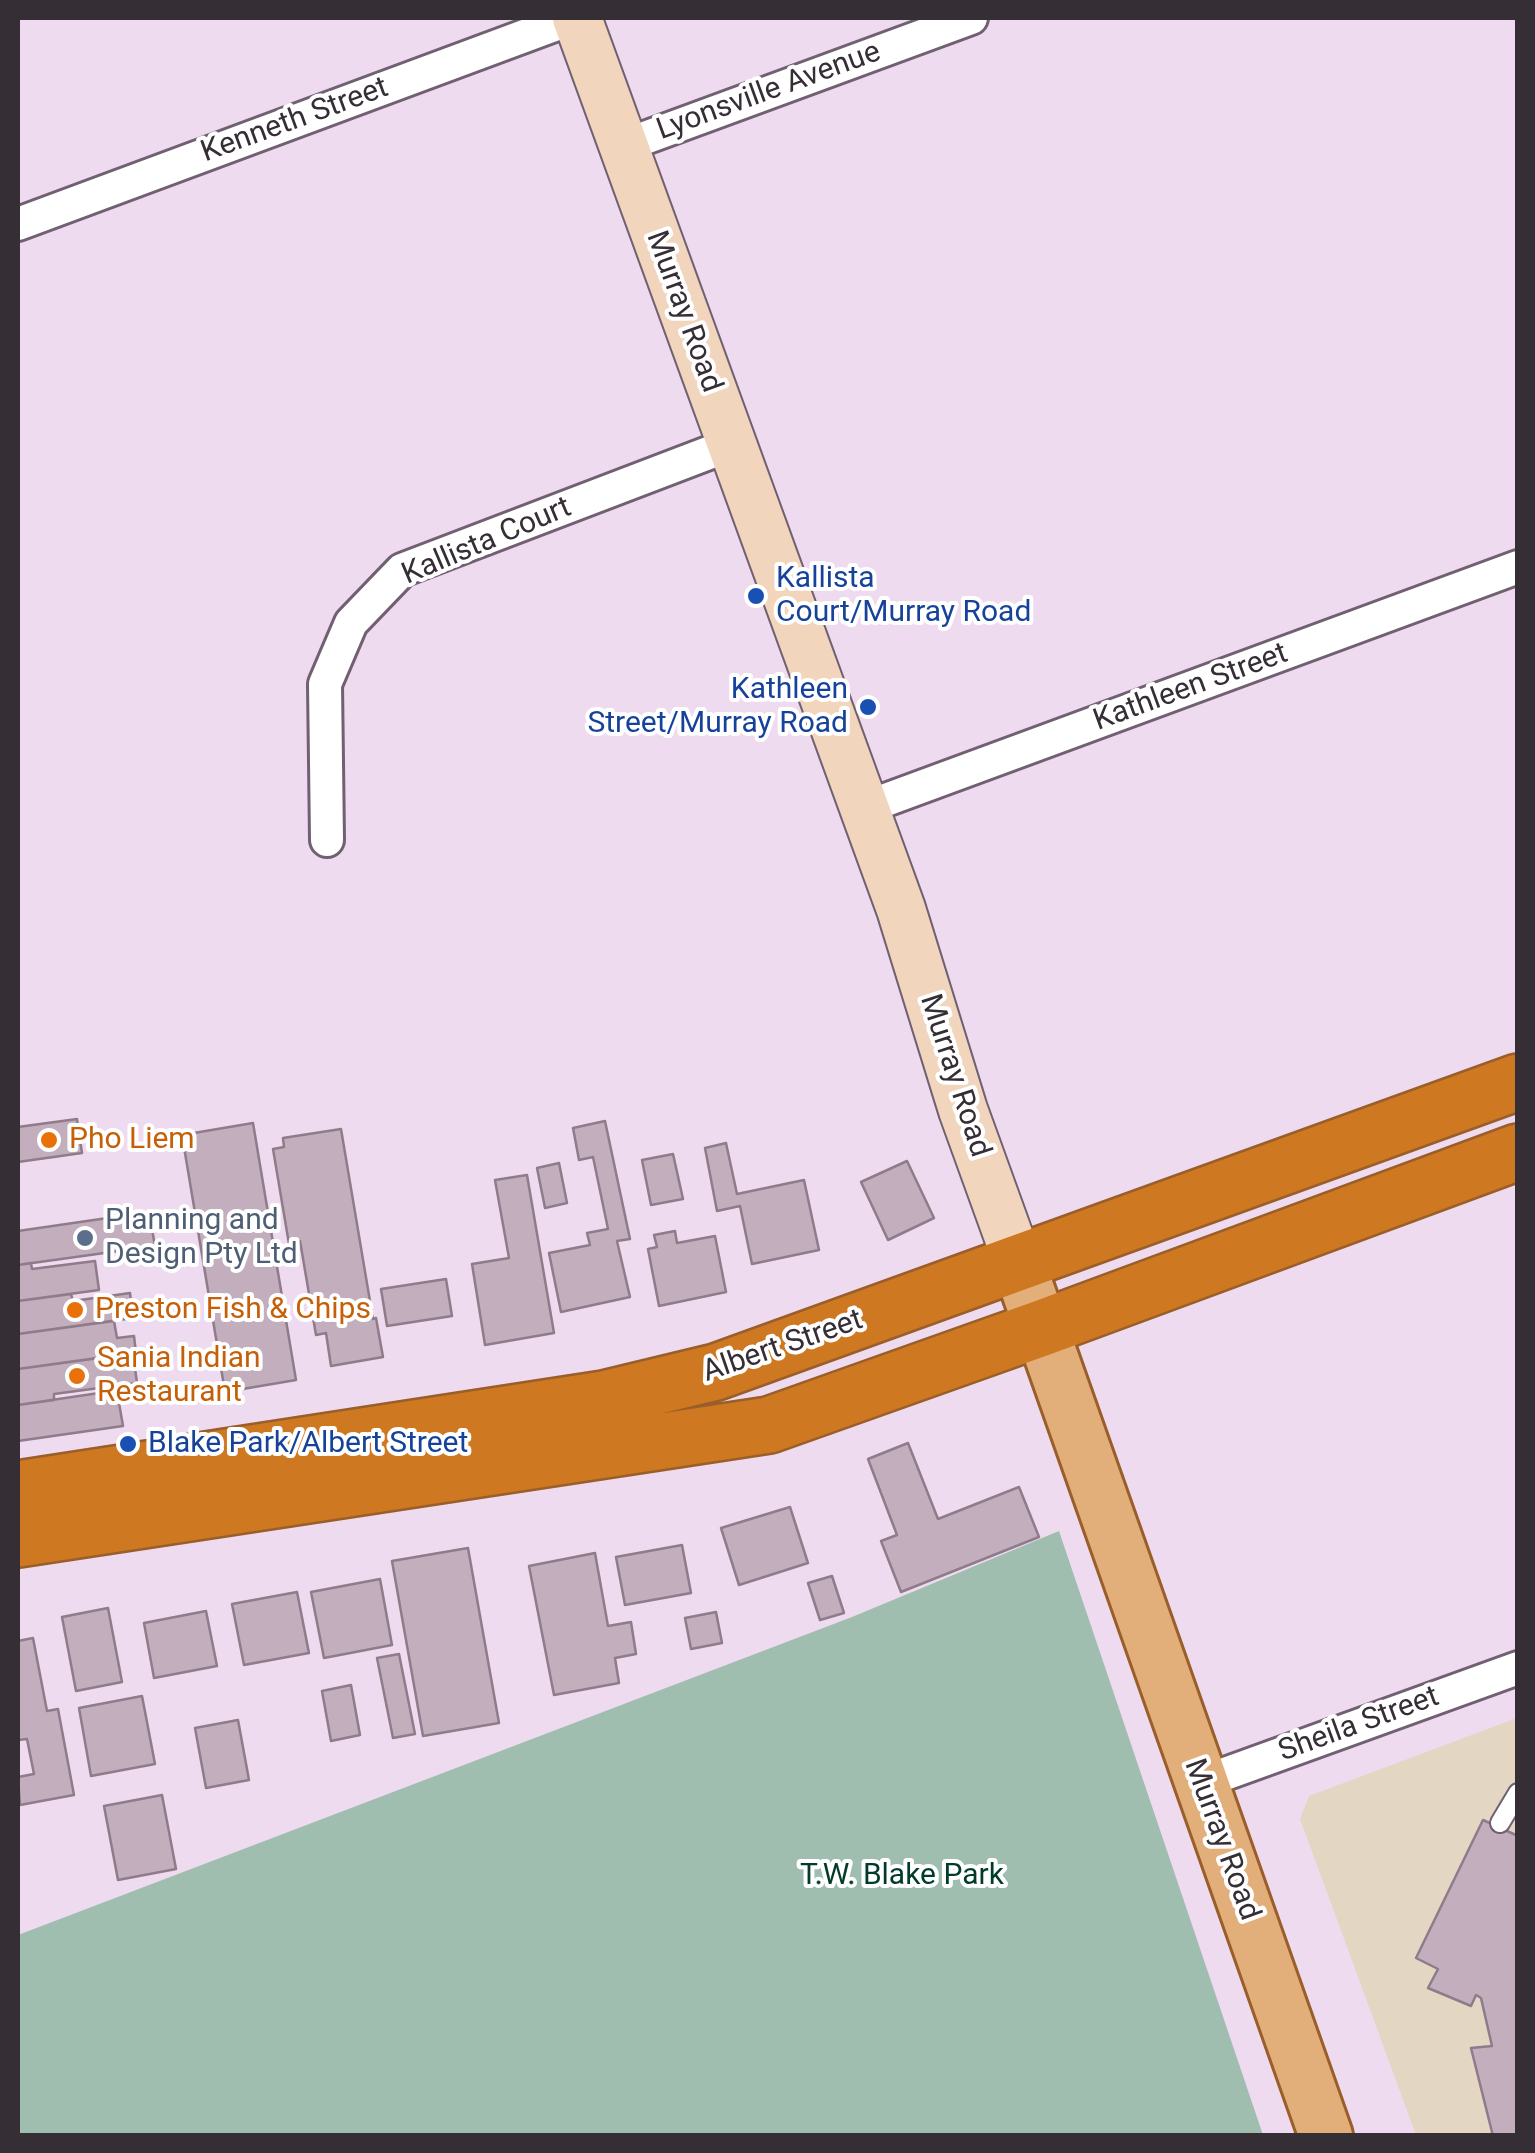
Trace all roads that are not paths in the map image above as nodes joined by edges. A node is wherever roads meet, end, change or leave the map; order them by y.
1 (575, 18) edge
2 (971, 18) edge
3 (623, 146) junction
4 (18, 224) edge
5 (732, 444) junction
6 (1518, 567) edge
7 (864, 808) junction
8 (327, 840) dead end
9 (1518, 1082) edge
10 (1518, 1152) edge
11 (1019, 1265) junction
12 (1042, 1328) junction
13 (606, 1425) junction
14 (18, 1490) edge
15 (18, 1540) edge
16 (1518, 1668) edge
17 (1200, 1783) junction
18 (1518, 1793) edge
19 (1500, 1823) dead end
20 (1326, 2136) edge

1 - 3 main road, Murray Road
1 - 4 street, Kenneth Street
2 - 3 street, Lyonsville Avenue
3 - 5 main road, Murray Road
5 - 7 main road, Murray Road
5 - 8 street, Kallista Court
6 - 7 street, Kathleen Street
7 - 11 main road, Murray Road
9 - 11 highway, Albert Street
10 - 12 highway, Albert Street
11 - 12 main road, Murray Road
11 - 13 highway, Albert Street
12 - 13 highway, Albert Street
12 - 17 main road, Murray Road
13 - 14 highway, Albert Street
13 - 15 highway, Albert Street
16 - 17 street, Sheila Street
17 - 20 main road, Murray Road
18 - 19 lane

